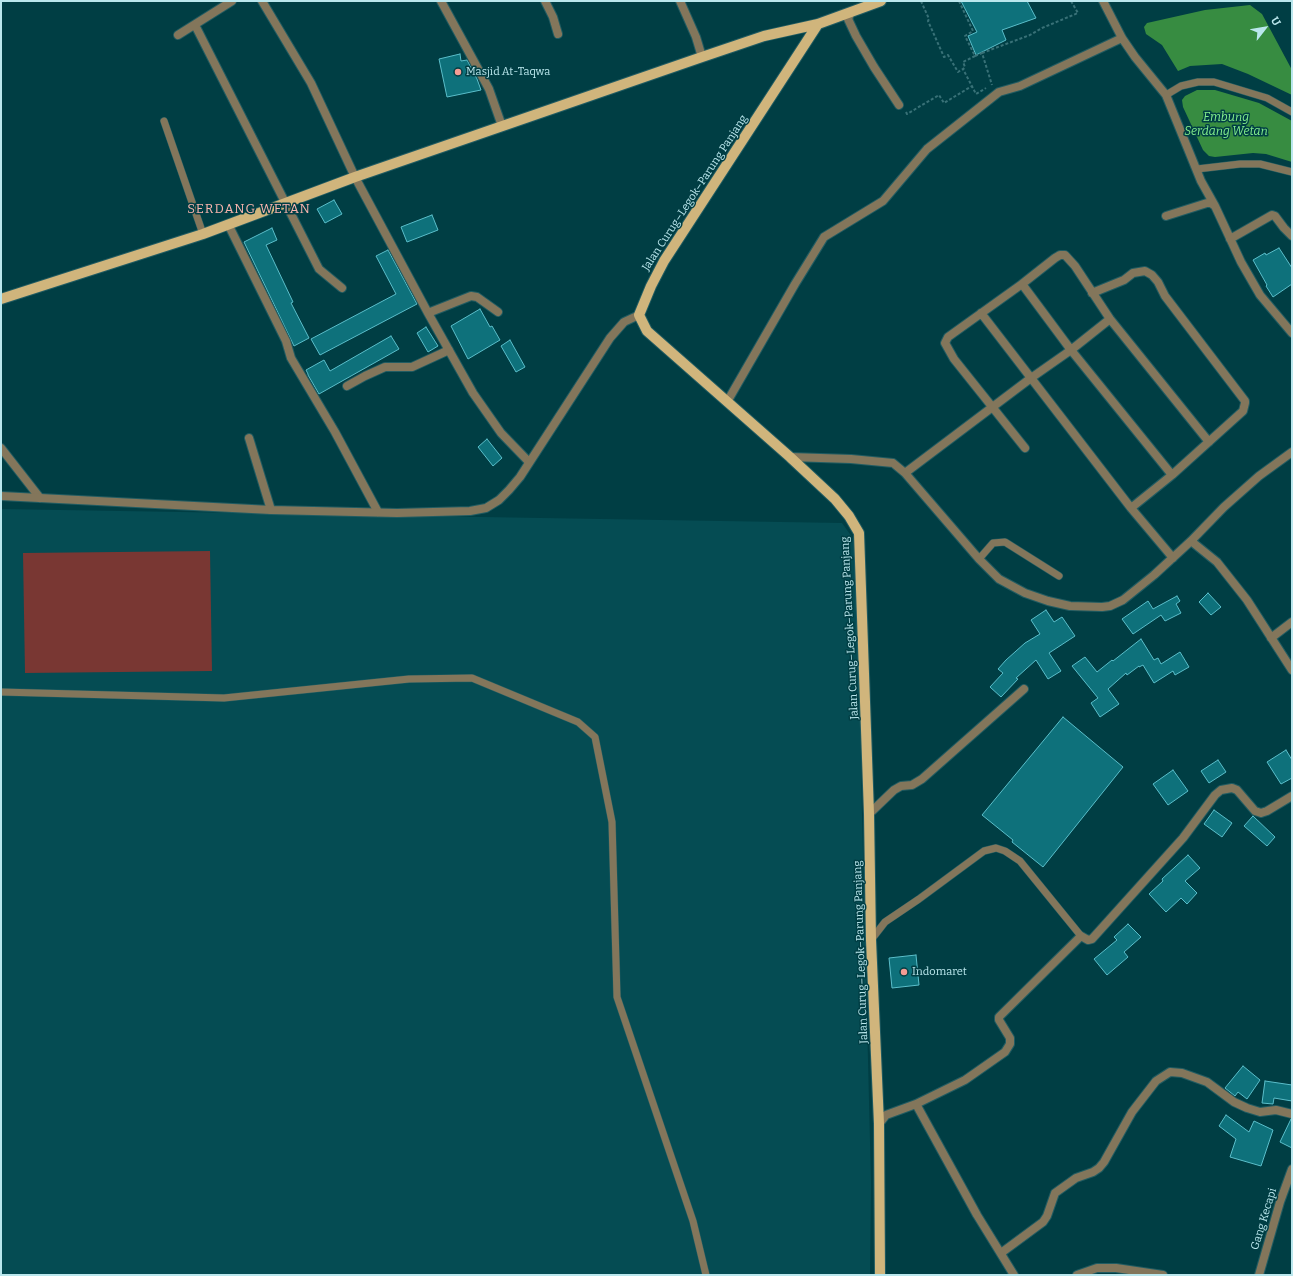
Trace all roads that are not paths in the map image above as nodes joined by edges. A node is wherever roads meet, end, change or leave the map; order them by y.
1 (232, 1) edge
2 (262, 1) edge
3 (441, 1) edge
4 (546, 1) edge
5 (680, 1) edge
6 (881, 1) edge
7 (1103, 1) edge
8 (851, 12) junction
9 (818, 24) junction
10 (196, 25) junction
11 (558, 34) dead end
12 (178, 35) dead end
13 (1122, 38) junction
14 (702, 56) junction
15 (1166, 95) junction
16 (898, 104) road end
17 (1292, 112) edge
18 (164, 121) dead end
19 (502, 126) junction
20 (1197, 170) junction
21 (1292, 172) edge
22 (355, 177) junction
23 (284, 203) junction
24 (1215, 206) junction
25 (1166, 216) dead end
26 (228, 224) junction
27 (203, 234) junction
28 (1292, 236) edge
29 (1230, 239) junction
30 (1022, 284) junction
31 (342, 288) dead end
32 (1092, 293) junction
33 (1, 299) edge
34 (498, 312) dead end
35 (981, 313) junction
36 (428, 314) junction
37 (639, 315) junction
38 (1110, 319) junction
39 (1292, 333) edge
40 (449, 350) junction
41 (1071, 350) junction
42 (1031, 378) junction
43 (347, 386) dead end
44 (727, 402) junction
45 (992, 408) junction
46 (249, 438) dead end
47 (1209, 442) junction
48 (1, 448) edge
49 (1025, 448) dead end
50 (1292, 452) edge
51 (790, 457) junction
52 (529, 462) junction
53 (905, 473) junction
54 (1172, 474) junction
55 (1, 496) edge
56 (40, 498) junction
57 (1131, 508) junction
58 (270, 510) junction
59 (378, 512) junction
60 (1192, 541) junction
61 (979, 558) junction
62 (1173, 558) junction
63 (1059, 576) dead end
64 (1292, 622) edge
65 (1270, 638) junction
66 (1292, 670) edge
67 (1024, 689) dead end
68 (1, 692) edge
69 (1292, 796) edge
70 (869, 814) junction
71 (1081, 936) junction
72 (871, 940) junction
73 (916, 1104) junction
74 (1292, 1114) edge
75 (879, 1124) junction
76 (1292, 1170) edge
77 (1001, 1253) junction
78 (706, 1275) edge
79 (880, 1275) edge
80 (1014, 1275) edge
81 (1077, 1275) edge
82 (1163, 1275) edge
83 (1259, 1275) edge

1 - 10 street
2 - 22 street
3 - 19 street
4 - 11 street
5 - 14 street
6 - 8 main road
7 - 13 street
8 - 9 main road
8 - 16 street
9 - 14 main road
9 - 37 main road, Jalan Curug–Legok–Parung Panjang
10 - 12 street
10 - 23 street
13 - 15 street
13 - 44 street
14 - 19 main road
15 - 17 lane
15 - 20 street
18 - 27 lane
19 - 22 main road
20 - 21 lane
20 - 24 street
22 - 23 main road
22 - 36 street
23 - 26 main road
23 - 31 street
24 - 25 street
24 - 29 street
26 - 27 main road
26 - 59 street
27 - 33 main road
28 - 29 street
29 - 39 street
30 - 32 street
30 - 35 street
30 - 41 street
32 - 38 street
32 - 47 street
34 - 36 street
35 - 42 street
35 - 45 street
36 - 40 street
37 - 44 main road, Jalan Curug–Legok–Parung Panjang
37 - 52 street
38 - 41 street
38 - 47 street
40 - 43 street
40 - 52 street
41 - 42 street
41 - 54 street
42 - 45 street
42 - 57 street
44 - 51 main road, Jalan Curug–Legok–Parung Panjang
45 - 49 street
45 - 53 street
46 - 58 street
47 - 54 street
48 - 56 street
50 - 60 street
51 - 53 street
51 - 70 main road, Jalan Curug–Legok–Parung Panjang
52 - 59 street
53 - 61 street
54 - 57 street
55 - 56 street
56 - 58 street
57 - 62 street
58 - 59 street
60 - 62 street
60 - 65 street
61 - 62 street
61 - 63 lane
64 - 65 street
65 - 66 street
67 - 70 street
68 - 78 lane
69 - 71 street
70 - 72 main road, Jalan Curug–Legok–Parung Panjang
71 - 72 lane
71 - 73 street
72 - 75 main road, Jalan Curug–Legok–Parung Panjang
73 - 75 street
73 - 77 street
74 - 77 street
75 - 79 main road, Jalan Curug–Legok–Parung Panjang
76 - 83 street, Gang Kecapi
77 - 80 street
81 - 82 street

